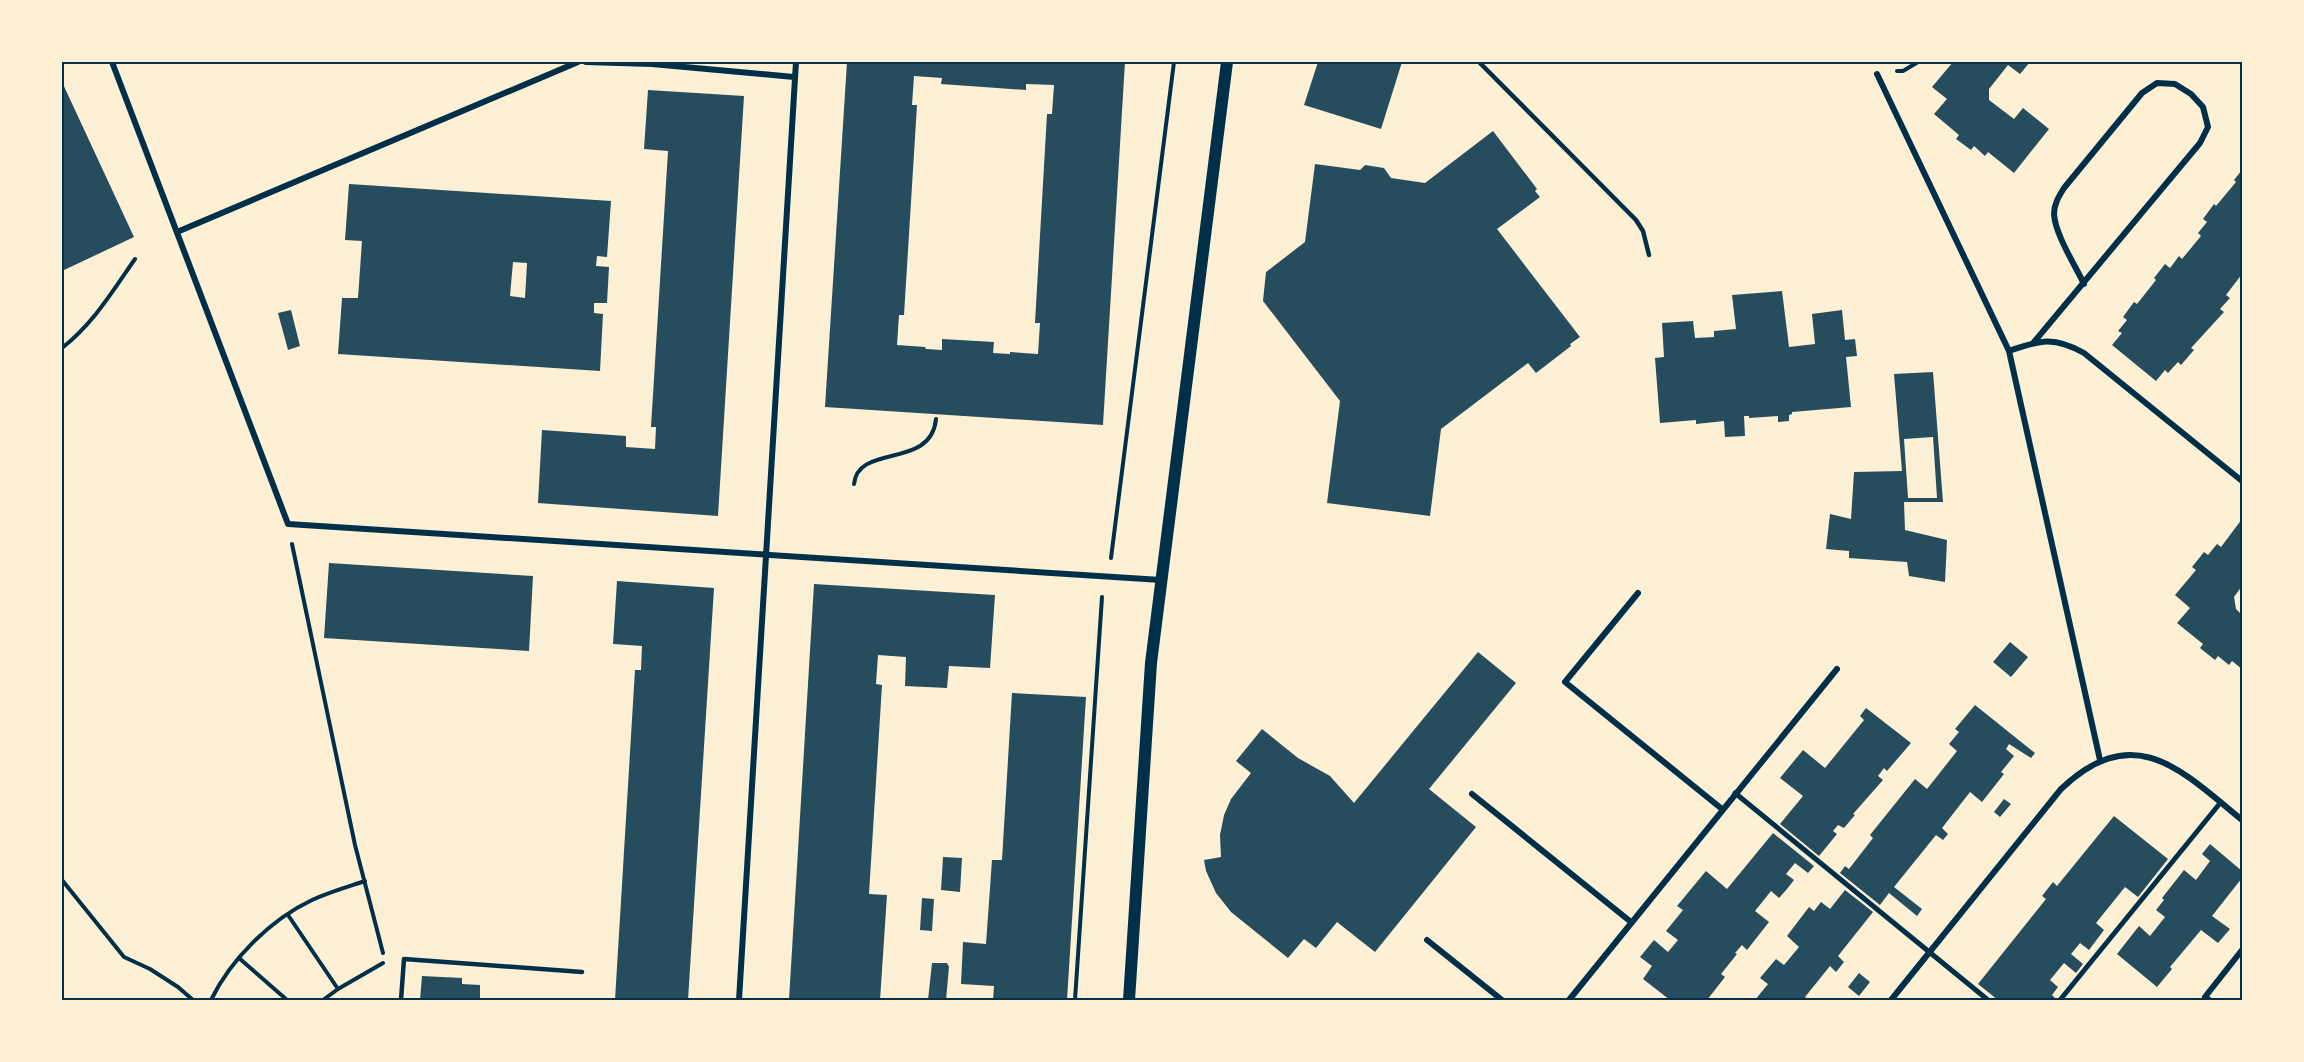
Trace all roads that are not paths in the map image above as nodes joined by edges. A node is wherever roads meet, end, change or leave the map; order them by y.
1 (112, 62) edge
2 (578, 62) edge
3 (586, 62) edge
4 (796, 62) edge
5 (1227, 62) edge
6 (1479, 62) edge
7 (1877, 74) dead end
8 (794, 77) junction
9 (177, 232) junction
10 (1649, 255) dead end
11 (2084, 284) junction
12 (2034, 342) junction
13 (2009, 351) junction
14 (2242, 482) edge
15 (765, 553) junction
16 (1161, 579) junction
17 (1638, 592) dead end
18 (1837, 669) dead end
19 (2100, 760) junction
20 (1735, 793) junction
21 (1472, 794) dead end
22 (2221, 802) junction
23 (1722, 809) junction
24 (2242, 820) edge
25 (1631, 922) junction
26 (1426, 940) dead end
27 (2242, 950) edge
28 (1929, 954) junction
29 (582, 972) dead end
30 (401, 1000) edge
31 (739, 1000) edge
32 (1129, 1000) edge
33 (1502, 1000) edge
34 (1569, 1000) edge
35 (1891, 1000) edge
36 (1988, 1000) edge
37 (2060, 1000) edge
38 (2209, 1000) edge

1 - 9 street
2 - 9 street
3 - 8 street
4 - 8 street
5 - 16 main road
6 - 10 lane
7 - 13 street
8 - 15 street
9 - 15 street
11 - 11 street
11 - 12 street
12 - 13 street
12 - 14 street
13 - 19 street
15 - 16 street
15 - 31 street
16 - 32 main road
17 - 23 street
18 - 20 street
19 - 22 street
19 - 28 street
20 - 23 street
20 - 28 street
21 - 25 street
22 - 24 street
22 - 37 street
23 - 25 street
25 - 34 street
26 - 33 street
27 - 38 street
28 - 35 street
28 - 36 street
29 - 30 lane

